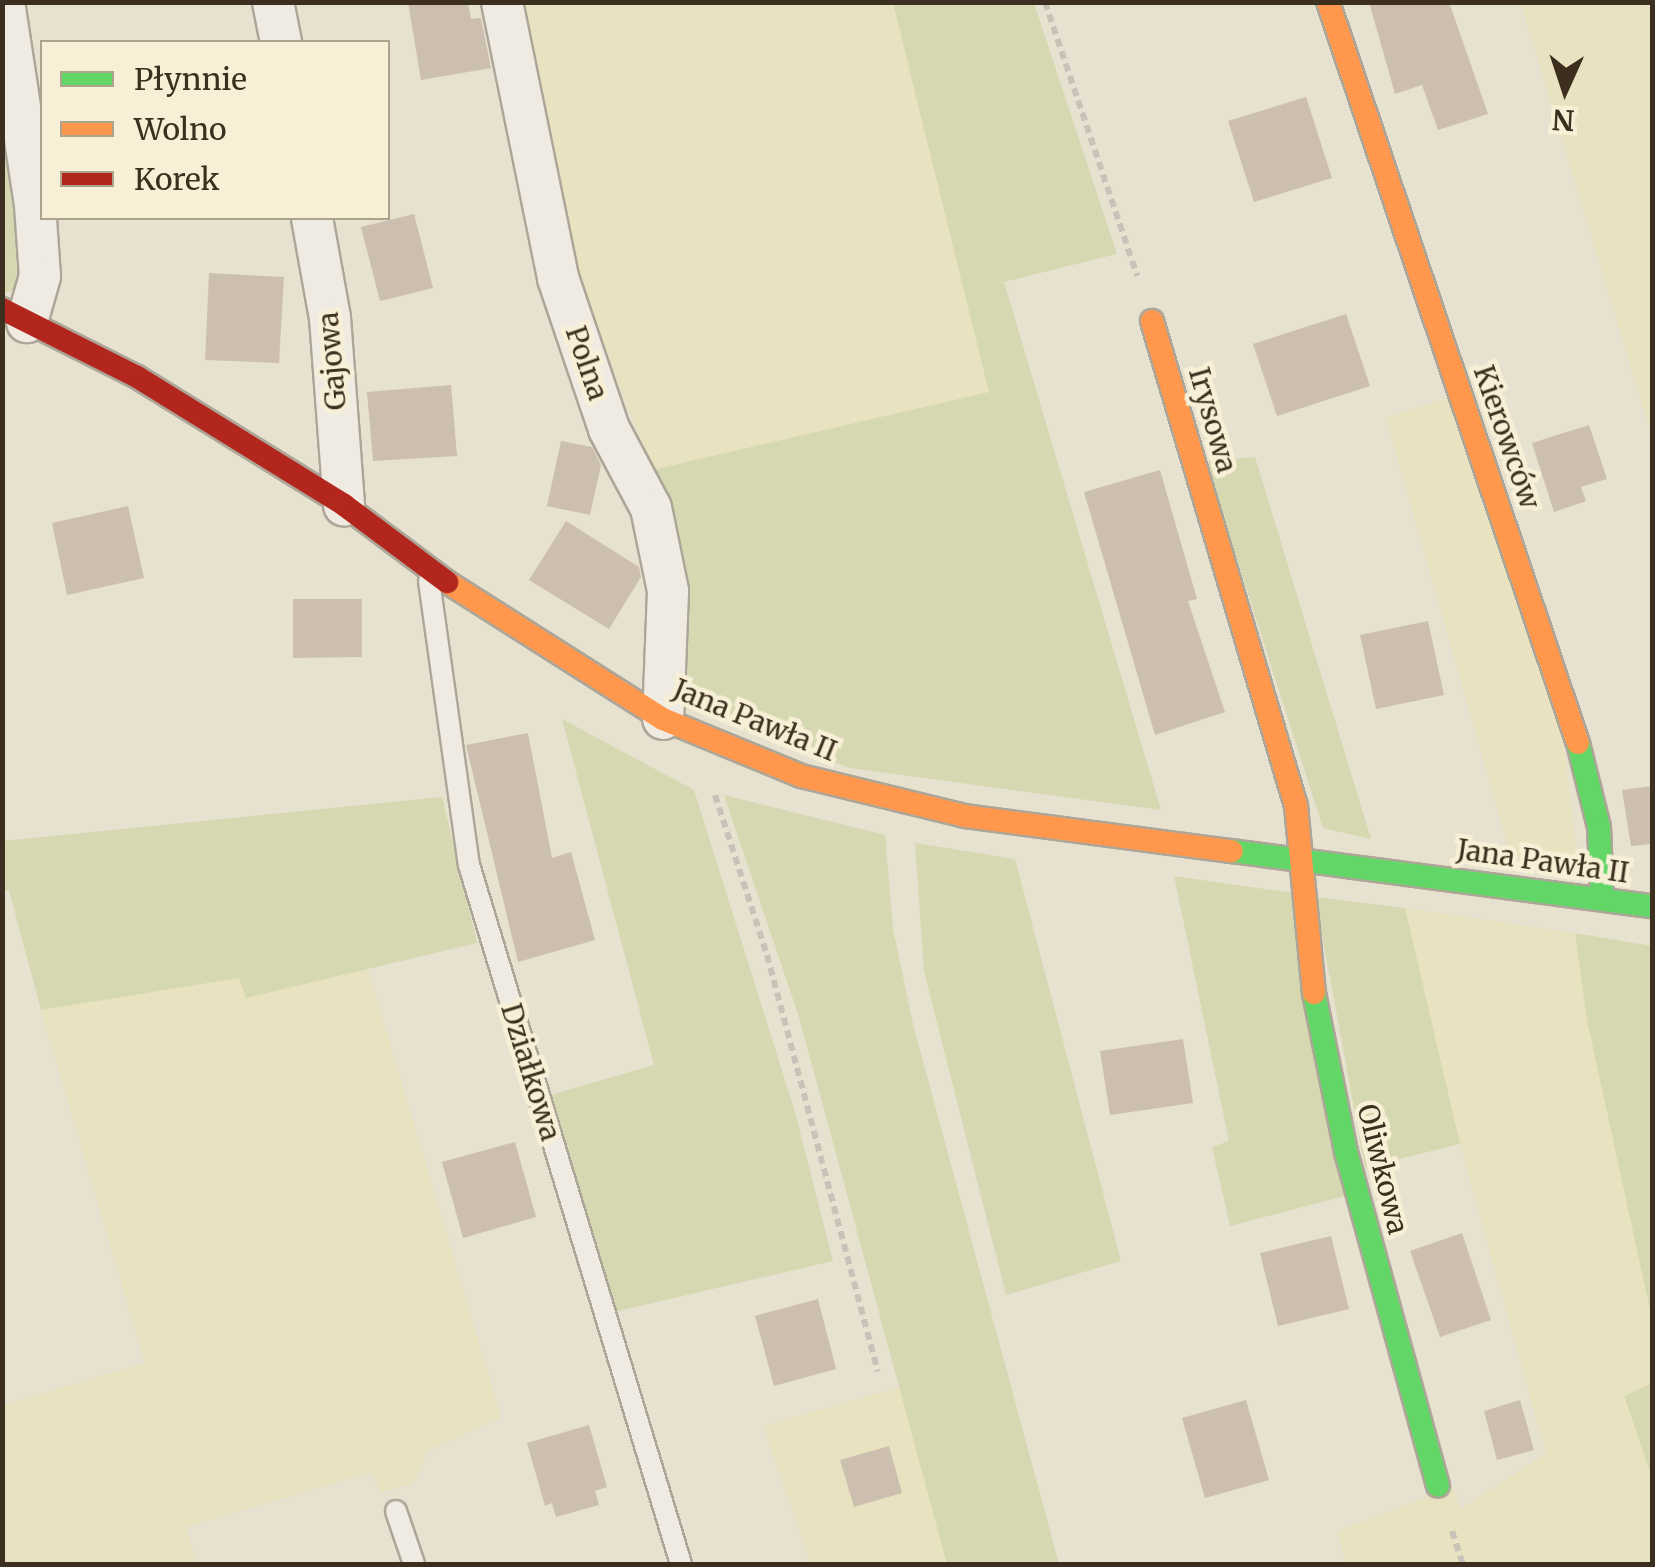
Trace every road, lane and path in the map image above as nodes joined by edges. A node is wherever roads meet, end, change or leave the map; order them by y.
1 (4, 2) edge
2 (273, 2) edge
3 (502, 2) edge
4 (1044, 2) edge
5 (1328, 2) edge
6 (281, 40) edge
7 (312, 220) edge
8 (15, 315) edge
9 (1152, 321) joint
10 (344, 505) junction
11 (427, 569) junction
12 (679, 726) junction
13 (1301, 860) junction
14 (1602, 897) junction
15 (1652, 906) edge
16 (878, 1371) dead end
17 (1438, 1486) dead end
18 (396, 1511) dead end
19 (414, 1564) edge
20 (681, 1564) edge

1 - 8 street
2 - 6 street
3 - 12 street, Polna
4 - 9 path
5 - 14 street, Kierowców
7 - 10 street, Gajowa
8 - 10 street, Jana Pawła II
9 - 13 street, Irysowa
10 - 11 street, Jana Pawła II
11 - 12 street, Jana Pawła II
11 - 20 lane, Działkowa
12 - 13 street, Jana Pawła II
12 - 16 path
13 - 14 street, Jana Pawła II
13 - 17 street, Oliwkowa
14 - 15 street, Jana Pawła II
18 - 19 lane

